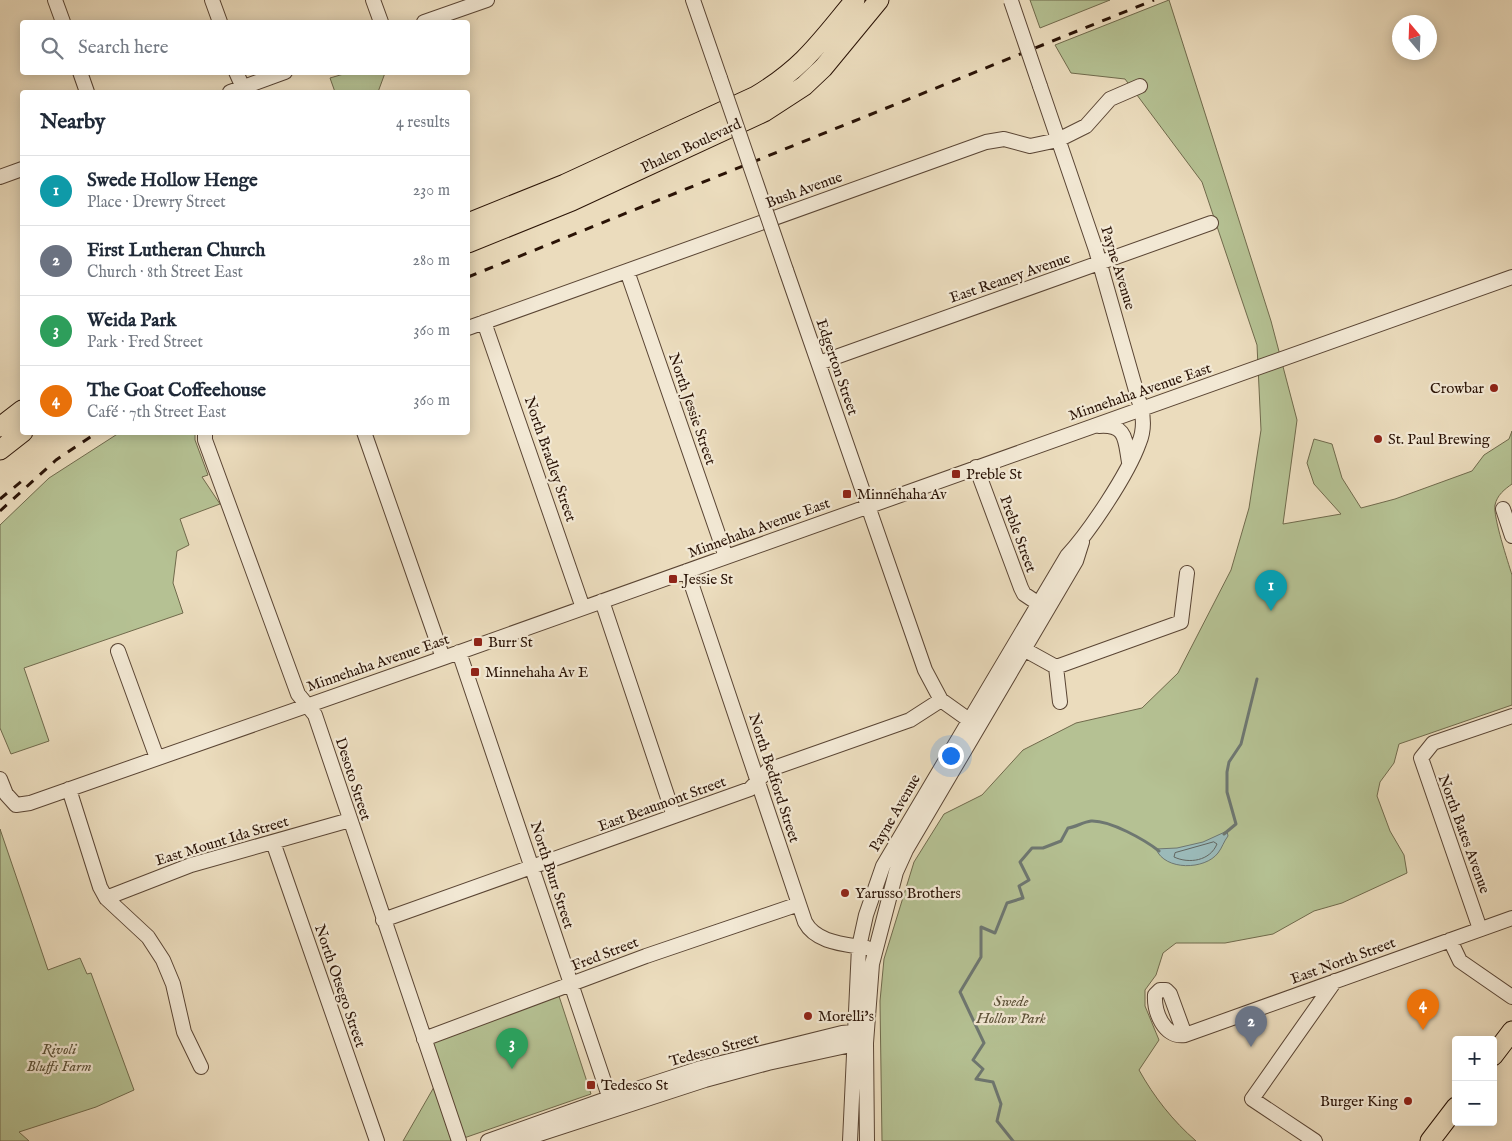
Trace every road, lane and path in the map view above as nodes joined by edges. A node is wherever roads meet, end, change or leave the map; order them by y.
1 (55, 0) edge
2 (212, 0) edge
3 (373, 0) edge
4 (487, 0) edge
5 (693, 0) edge
6 (855, 0) edge
7 (879, 0) edge
8 (1011, 0) edge
9 (62, 20) edge
10 (219, 20) edge
11 (380, 20) edge
12 (430, 20) edge
13 (81, 75) edge
14 (236, 75) edge
15 (278, 75) edge
16 (1140, 86) dead end
17 (86, 90) edge
18 (239, 90) edge
19 (241, 90) edge
20 (1058, 140) junction
21 (20, 169) edge
22 (0, 177) edge
23 (470, 222) edge
24 (1211, 223) dead end
25 (470, 242) edge
26 (1100, 263) junction
27 (627, 271) junction
28 (1512, 277) edge
29 (484, 322) junction
30 (470, 327) edge
31 (819, 363) junction
32 (1142, 408) junction
33 (20, 412) edge
34 (0, 427) edge
35 (1088, 427) junction
36 (20, 434) edge
37 (205, 435) edge
38 (365, 435) edge
39 (0, 450) edge
40 (1129, 462) junction
41 (976, 467) junction
42 (868, 506) junction
43 (1507, 516) edge
44 (1512, 536) edge
45 (1082, 539) junction
46 (726, 557) junction
47 (688, 571) junction
48 (1187, 573) dead end
49 (602, 602) junction
50 (1039, 604) junction
51 (583, 608) junction
52 (1020, 647) junction
53 (118, 651) dead end
54 (459, 652) junction
55 (443, 658) junction
56 (1056, 668) junction
57 (941, 700) junction
58 (1060, 702) dead end
59 (307, 705) junction
60 (1512, 716) edge
61 (973, 723) junction
62 (157, 758) junction
63 (0, 778) edge
64 (758, 780) junction
65 (69, 789) junction
66 (674, 816) junction
67 (350, 820) junction
68 (273, 842) junction
69 (533, 868) junction
70 (106, 898) junction
71 (799, 904) junction
72 (1512, 918) edge
73 (383, 920) junction
74 (1480, 929) junction
75 (1450, 940) junction
76 (859, 947) junction
77 (875, 950) junction
78 (1335, 981) junction
79 (571, 985) junction
80 (1512, 997) edge
81 (1512, 1031) edge
82 (1184, 1035) dead end
83 (860, 1037) junction
84 (424, 1039) junction
85 (1497, 1051) edge
86 (201, 1067) dead end
87 (611, 1103) junction
88 (1452, 1112) edge
89 (377, 1141) edge
90 (458, 1141) edge
91 (488, 1141) edge
92 (518, 1141) edge
93 (850, 1141) edge
94 (867, 1141) edge
95 (1316, 1141) edge
96 (1430, 1141) edge

1 - 9 street
2 - 10 street
3 - 11 street
4 - 12 street
5 - 31 street, Edgerton Street, bridge
6 - 23 main road, Phalen Boulevard
7 - 25 main road, Phalen Boulevard
8 - 20 street, Payne Avenue, bridge
13 - 17 street
14 - 18 street
15 - 19 street
16 - 20 street, Bush Avenue
20 - 26 street, Payne Avenue
20 - 27 street, Bush Avenue
21 - 22 street
24 - 26 street, East Reaney Avenue
26 - 31 street, East Reaney Avenue
26 - 32 street, Payne Avenue
27 - 29 street, Bush Avenue
27 - 46 street, North Jessie Street
28 - 32 street, Minnehaha Avenue East
29 - 30 street, Bush Avenue
29 - 51 street, North Bradley Street
31 - 42 street, Edgerton Street
32 - 35 street, Minnehaha Avenue East
32 - 40 street, Payne Avenue
33 - 34 main road
35 - 40 street
35 - 41 street, Minnehaha Avenue East
36 - 39 main road
37 - 59 street, Desoto Street
38 - 55 street
40 - 45 street, Payne Avenue
41 - 42 street, Minnehaha Avenue East
41 - 50 street, Preble Street
42 - 46 street, Minnehaha Avenue East
42 - 57 street, Edgerton Street
43 - 44 street
45 - 50 street, Payne Avenue
45 - 52 street, Payne Avenue
46 - 47 street, Minnehaha Avenue East
47 - 49 street, Minnehaha Avenue East
47 - 64 street, North Bedford Street
48 - 56 street
49 - 51 street, Minnehaha Avenue East
49 - 66 street
50 - 52 street, Payne Avenue
51 - 54 street, Minnehaha Avenue East
52 - 56 street
52 - 61 street, Payne Avenue
53 - 62 street
54 - 55 street, Minnehaha Avenue East
54 - 69 street, North Burr Street
55 - 59 street, Minnehaha Avenue East
56 - 58 street
57 - 61 street, Edgerton Street
57 - 64 street, East Beaumont Street
59 - 62 street, Minnehaha Avenue East
59 - 67 street, Desoto Street
60 - 74 street, North Bates Avenue
61 - 76 street, Payne Avenue
61 - 77 street, Payne Avenue
62 - 65 street, Minnehaha Avenue East
63 - 65 street, Minnehaha Avenue East
64 - 66 street, East Beaumont Street
64 - 71 street, North Bedford Street
65 - 70 street
66 - 69 street, East Beaumont Street
67 - 68 street, East Mount Ida Street
67 - 73 street, Desoto Street
68 - 70 street, East Mount Ida Street
68 - 89 street, North Otsego Street
69 - 73 street, East Beaumont Street
69 - 79 street, North Burr Street
70 - 86 street
71 - 76 street, North Bedford Street
71 - 79 street, Fred Street
72 - 74 street, East North Street
73 - 84 street, Desoto Street
74 - 75 street, East North Street
75 - 78 street, East North Street
75 - 80 street
76 - 77 street, North Bedford Street
76 - 83 street, Payne Avenue
77 - 83 street, Payne Avenue
78 - 82 street, East North Street
78 - 95 street
79 - 84 street, Fred Street
79 - 87 street, North Burr Street
81 - 85 main road
83 - 87 street, Tedesco Street
83 - 93 street, Payne Avenue
83 - 94 street, Payne Avenue
84 - 90 street, Desoto Street
87 - 91 street, Tedesco Street
87 - 92 street, Tedesco Street
88 - 96 main road

